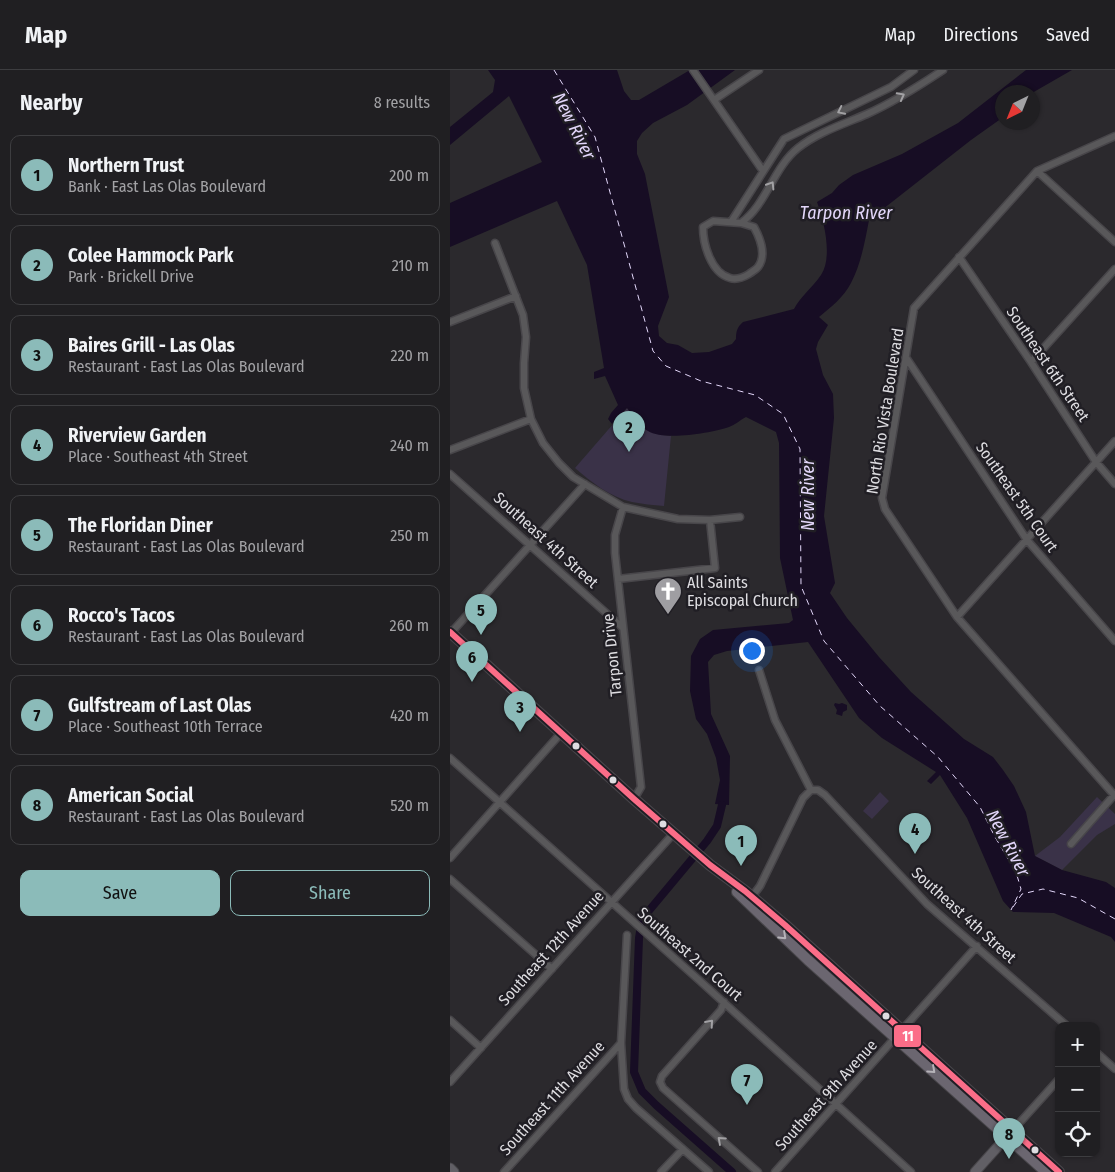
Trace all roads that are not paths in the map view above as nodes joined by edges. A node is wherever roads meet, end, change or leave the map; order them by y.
1 (693, 70) edge
2 (759, 70) edge
3 (914, 70) edge
4 (943, 70) edge
5 (714, 100) junction
6 (1115, 136) edge
7 (763, 171) junction
8 (1036, 171) junction
9 (731, 222) junction
10 (741, 223) junction
11 (1115, 242) edge
12 (495, 243) dead end
13 (959, 257) junction
14 (1115, 269) edge
15 (516, 296) junction
16 (450, 322) edge
17 (907, 360) junction
18 (1031, 362) junction
19 (531, 419) junction
20 (1115, 442) edge
21 (450, 450) edge
22 (1096, 462) junction
23 (450, 474) edge
24 (585, 484) junction
25 (1115, 484) edge
26 (623, 507) junction
27 (740, 517) dead end
28 (710, 520) junction
29 (1027, 540) junction
30 (530, 545) junction
31 (618, 579) junction
32 (957, 616) junction
33 (623, 628) junction
34 (450, 633) edge
35 (1115, 642) edge
36 (759, 670) dead end
37 (561, 733) junction
38 (450, 758) edge
39 (811, 790) junction
40 (1115, 795) edge
41 (634, 799) junction
42 (500, 803) junction
43 (674, 833) junction
44 (1071, 844) dead end
45 (450, 858) edge
46 (450, 879) edge
47 (749, 900) junction
48 (611, 903) junction
49 (627, 935) dead end
50 (977, 946) junction
51 (552, 969) junction
52 (724, 1002) junction
53 (450, 1020) edge
54 (1062, 1022) edge
55 (898, 1034) junction
56 (621, 1043) junction
57 (481, 1048) junction
58 (1100, 1056) edge
59 (1115, 1069) edge
60 (450, 1082) edge
61 (1055, 1083) edge
62 (835, 1104) junction
63 (1010, 1133) junction
64 (683, 1149) junction
65 (450, 1168) edge
66 (454, 1172) edge
67 (504, 1172) edge
68 (661, 1172) edge
69 (708, 1172) edge
70 (758, 1172) edge
71 (775, 1172) edge
72 (911, 1172) edge
73 (975, 1172) edge
74 (1046, 1172) edge
75 (1059, 1172) edge

1 - 5 street
2 - 5 street
3 -> 7 street
10 -> 4 street
5 - 7 street
6 - 8 street, North Rio Vista Boulevard
7 - 9 street
8 - 11 street
8 - 13 street, North Rio Vista Boulevard
9 - 10 street
9 - 10 street
12 - 15 street
13 - 17 street, North Rio Vista Boulevard
13 - 18 street, Southeast 6th Street
14 - 18 street
15 - 16 street
15 - 19 street
17 - 29 street, Southeast 5th Court
17 - 32 street, North Rio Vista Boulevard
18 - 22 street, Southeast 6th Street
19 - 21 street
19 - 24 street
20 - 22 street
22 - 25 street, Southeast 6th Street
22 - 29 street
23 - 30 street, Southeast 4th Street
24 - 26 street
24 - 30 street
26 - 28 street
26 - 31 street, Tarpon Drive
27 - 28 street
28 - 31 street
29 - 32 street
29 - 35 street, Southeast 5th Court
30 - 33 street, Southeast 4th Street
30 - 34 street
31 - 33 street, Tarpon Drive
32 - 40 street, North Rio Vista Boulevard
33 - 41 street, Tarpon Drive
34 - 37 main road
36 - 39 street
37 - 41 main road
37 - 42 street
38 - 42 street, Southeast 2nd Court
39 - 47 street
39 - 50 street, Southeast 4th Street
40 - 44 street
41 - 43 main road
42 - 45 street
42 - 48 street, Southeast 2nd Court
43 - 47 main road
43 - 48 street, Southeast 12th Avenue
46 - 51 street
47 - 55 main road
48 - 51 street, Southeast 12th Avenue
48 - 52 street, Southeast 2nd Court
49 - 56 street
50 - 54 street, Southeast 4th Street
50 - 55 street, Southeast 9th Avenue
51 - 57 street, Southeast 12th Avenue
52 - 62 street, Southeast 2nd Court
70 -> 52 street
53 - 57 street
55 - 62 street, Southeast 9th Avenue
55 - 63 main road
56 - 64 street
56 - 67 street, Southeast 11th Avenue
57 - 60 street, Southeast 12th Avenue
58 - 59 street
61 - 63 street
62 - 71 street, Southeast 9th Avenue
62 - 72 street, Southeast 2nd Court
63 - 73 main road
63 - 74 main road
63 - 75 main road
64 - 68 street
64 - 69 street
65 - 66 main road

